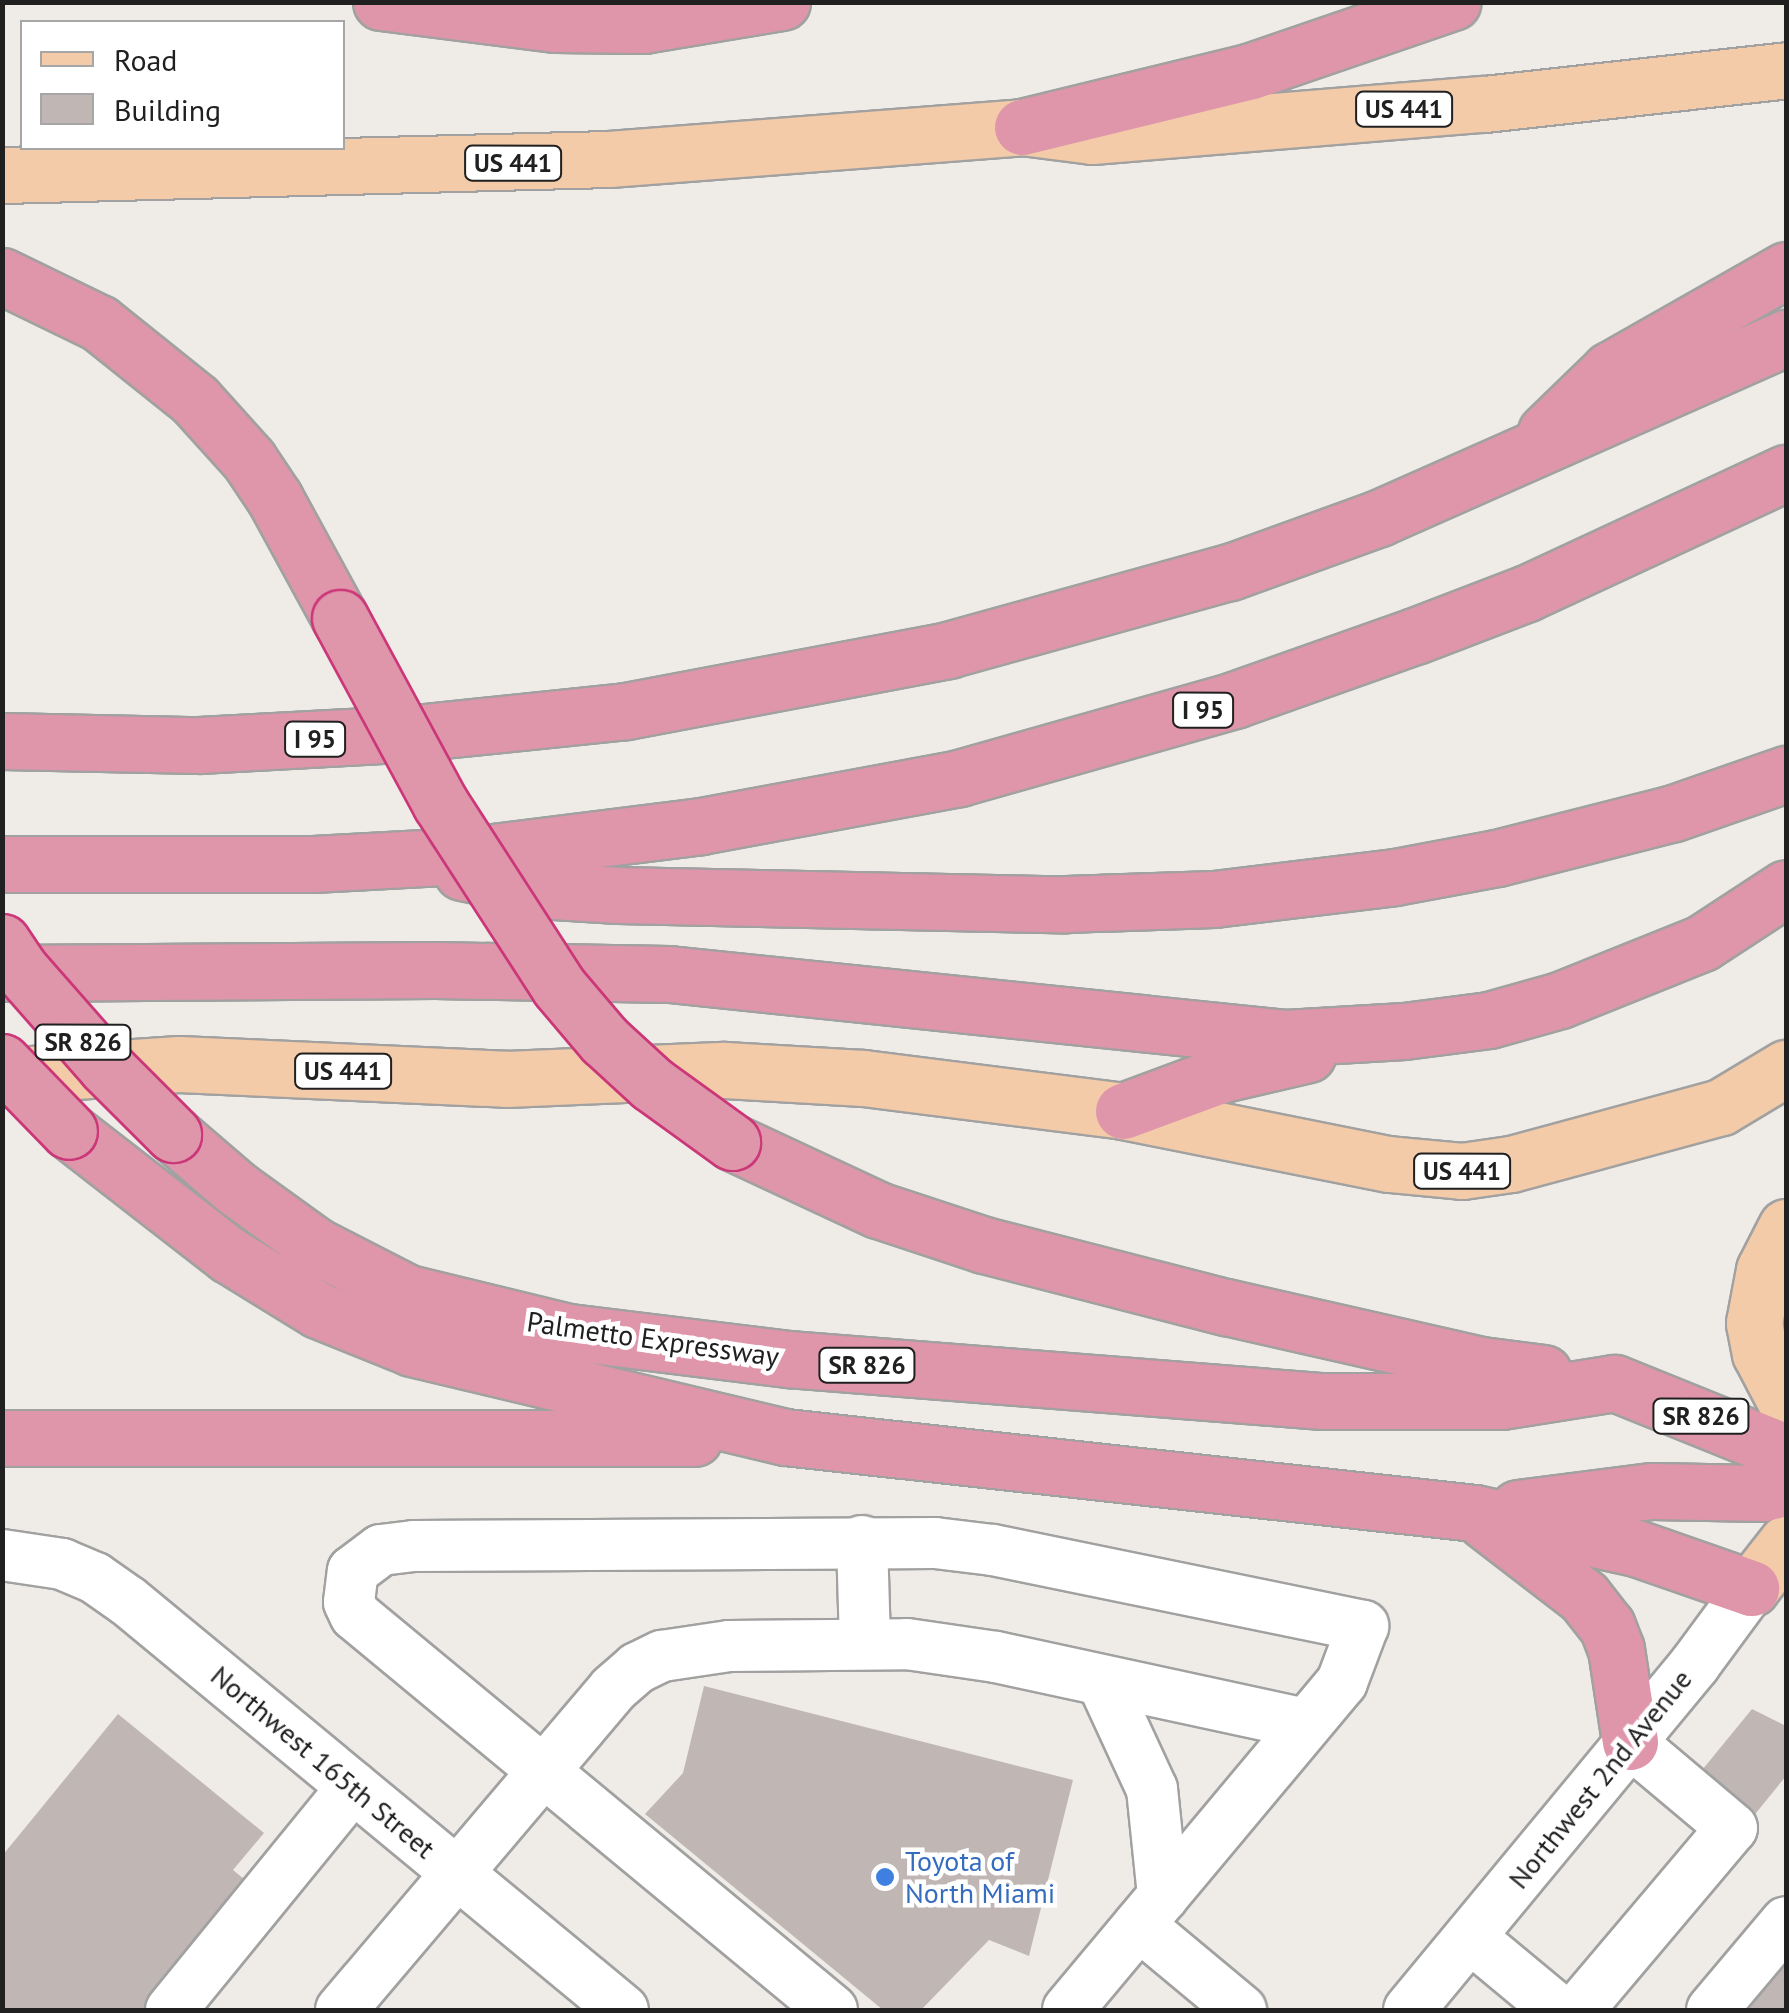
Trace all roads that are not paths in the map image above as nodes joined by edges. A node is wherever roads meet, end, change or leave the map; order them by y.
1 (382, 2) edge
2 (782, 2) edge
3 (1452, 2) edge
4 (1786, 70) edge
5 (1022, 127) junction
6 (2, 175) edge
7 (1786, 270) edge
8 (2, 276) edge
9 (1786, 338) edge
10 (1516, 460) junction
11 (1786, 473) edge
12 (2, 741) edge
13 (1786, 774) edge
14 (402, 860) junction
15 (2, 864) edge
16 (1786, 888) edge
17 (2, 942) edge
18 (2, 973) edge
19 (1404, 1031) junction
20 (2, 1062) edge
21 (1786, 1068) edge
22 (2, 1076) edge
23 (1123, 1111) junction
24 (1786, 1227) edge
25 (1615, 1383) junction
26 (1786, 1403) edge
27 (2, 1438) edge
28 (785, 1438) junction
29 (1786, 1452) edge
30 (1786, 1488) edge
31 (1475, 1513) junction
32 (862, 1541) junction
33 (1786, 1543) edge
34 (2, 1555) edge
35 (1775, 1594) edge
36 (865, 1644) junction
37 (1102, 1681) junction
38 (1305, 1724) junction
39 (1630, 1742) junction
40 (543, 1772) junction
41 (353, 1787) junction
42 (456, 1873) junction
43 (1151, 1910) junction
44 (1786, 1922) edge
45 (1470, 1937) junction
46 (171, 2010) edge
47 (341, 2010) edge
48 (623, 2010) edge
49 (832, 2010) edge
50 (1068, 2010) edge
51 (1241, 2010) edge
52 (1409, 2010) edge
53 (1562, 2010) edge
54 (1712, 2010) edge

1 - 2 highway
3 - 5 highway
4 - 5 main road, US 441
5 - 6 main road, US 441
7 - 10 highway
8 - 25 highway, bridge
9 - 10 highway, I 95
10 - 12 highway, I 95
11 - 14 highway, I 95
13 - 14 highway
14 - 15 highway, I 95
16 - 19 highway
17 - 25 highway, Palmetto Expressway / SR 826, bridge
18 - 19 highway
19 - 23 highway
20 - 28 highway, Palmetto Expressway / SR 826, bridge
21 - 23 main road, US 441
22 - 23 main road, US 441
24 - 26 main road
25 - 29 highway, SR 826
27 - 28 highway
28 - 31 highway, Palmetto Expressway / SR 826
30 - 31 highway
31 - 35 highway, Palmetto Expressway / SR 826
31 - 39 highway
32 - 36 street
32 - 38 street
32 - 40 street
33 - 35 main road, Northwest 2nd Avenue
34 - 41 street, Northwest 165th Street
35 - 39 street, Northwest 2nd Avenue
36 - 37 street
36 - 40 street
37 - 38 street
37 - 43 street
38 - 43 street
39 - 45 street, Northwest 2nd Avenue
39 - 53 street
40 - 42 street
40 - 49 street
41 - 42 street, Northwest 165th Street
41 - 46 street
42 - 47 street
42 - 48 street, Northwest 165th Street
43 - 50 street
43 - 51 street
44 - 54 street
45 - 52 street, Northwest 2nd Avenue
45 - 53 street

